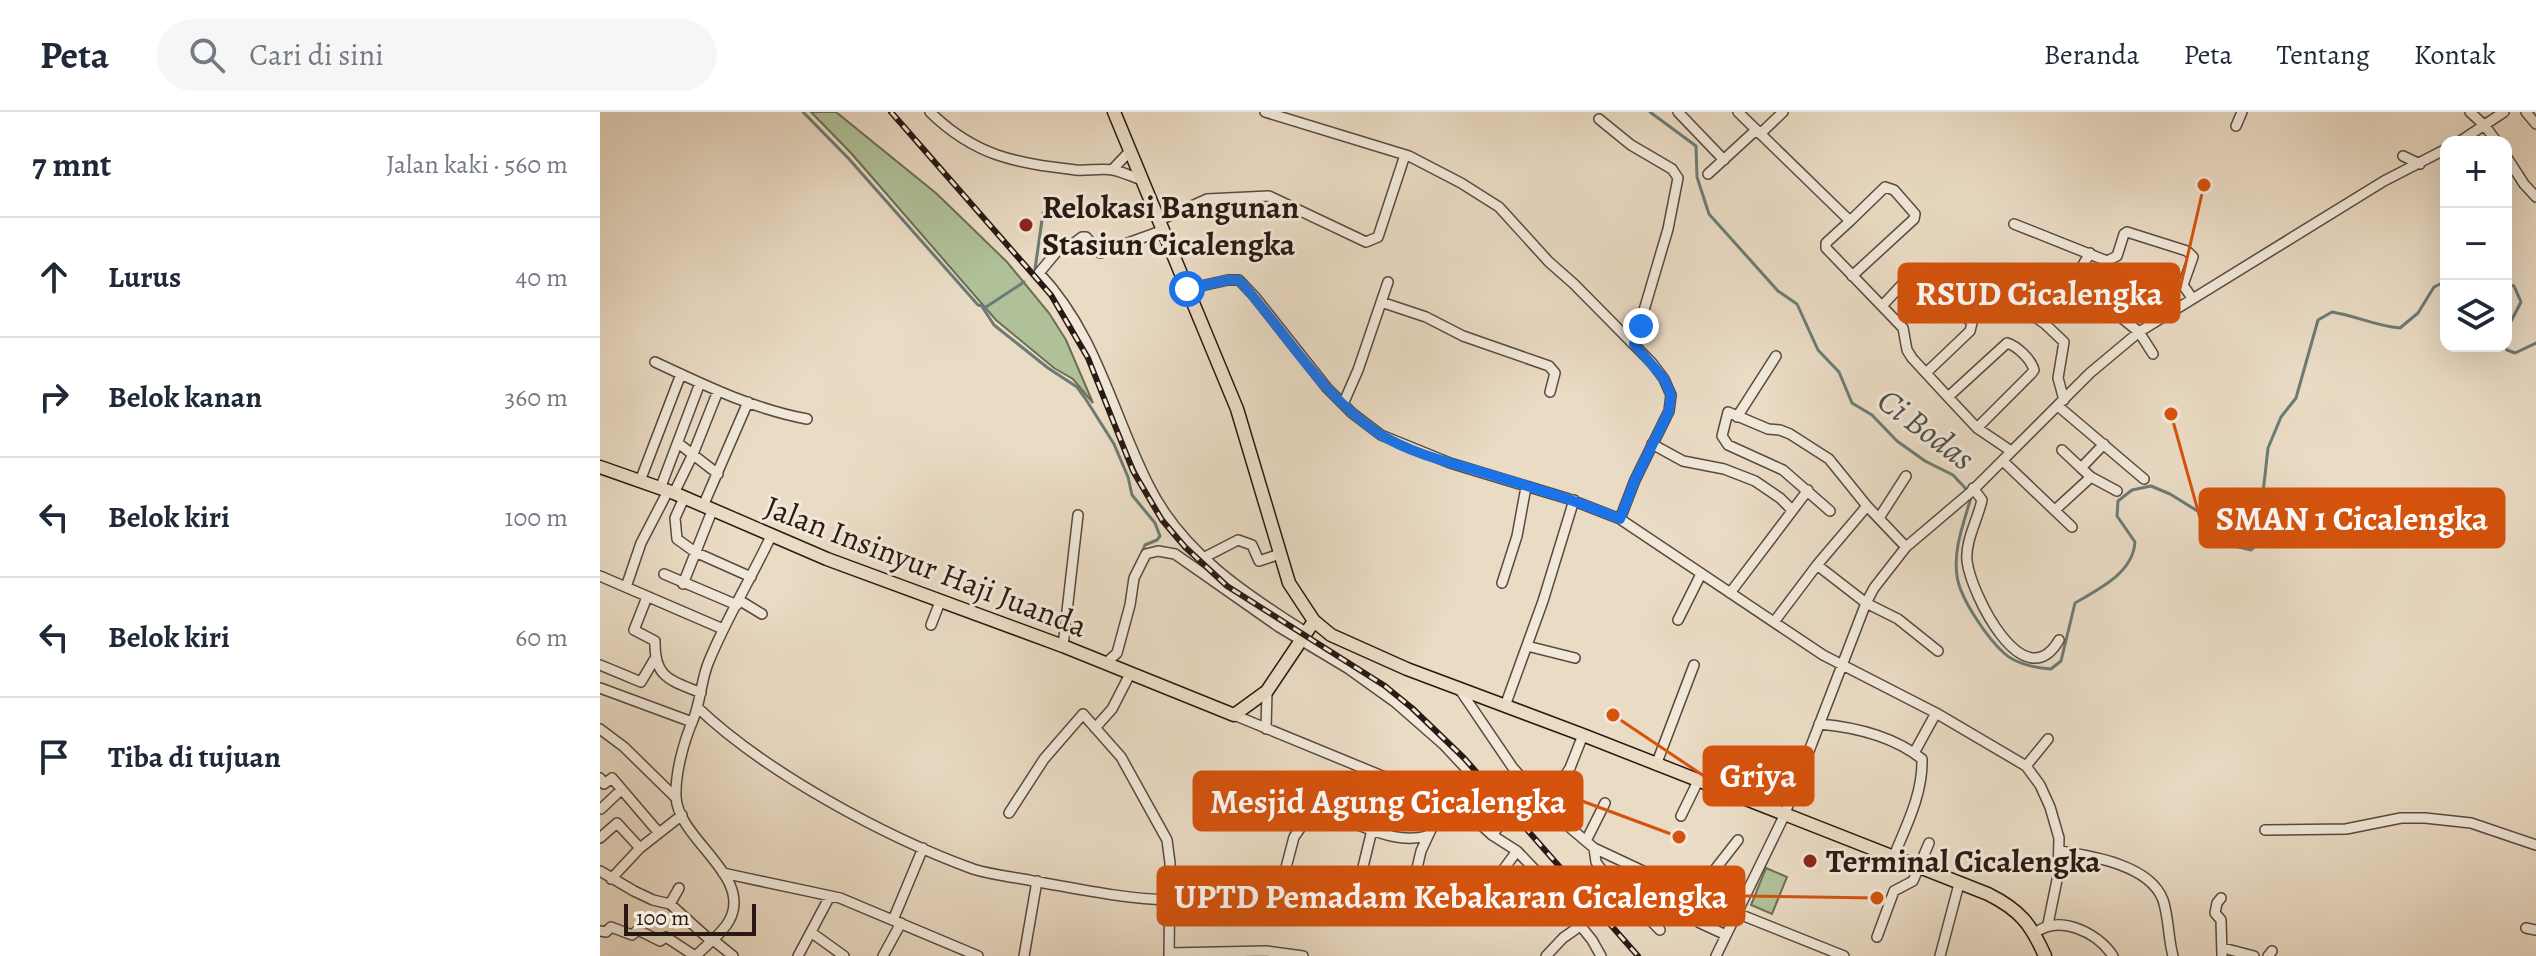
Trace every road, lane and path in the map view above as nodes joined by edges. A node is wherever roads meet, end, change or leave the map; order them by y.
1 (930, 112) edge
2 (1114, 112) edge
3 (1265, 112) edge
4 (1678, 112) edge
5 (1738, 112) edge
6 (1783, 112) edge
7 (2242, 112) edge
8 (2470, 112) edge
9 (2504, 112) edge
10 (2526, 112) edge
11 (1599, 119) dead end
12 (2536, 124) edge
13 (2236, 126) dead end
14 (2485, 126) junction
15 (1758, 132) junction
16 (2469, 136) edge
17 (2492, 136) edge
18 (1130, 151) junction
19 (2440, 152) edge
20 (1405, 155) junction
21 (2403, 156) dead end
22 (1724, 160) junction
23 (2420, 164) junction
24 (2512, 165) edge
25 (1112, 170) junction
26 (1708, 174) dead end
27 (1142, 180) junction
28 (2536, 197) edge
29 (1850, 221) junction
30 (2014, 224) dead end
31 (1162, 225) junction
32 (2090, 253) junction
33 (1852, 276) junction
34 (2074, 280) dead end
35 (1388, 282) dead end
36 (1187, 289) junction
37 (2192, 298) junction
38 (1381, 302) junction
39 (1882, 306) junction
40 (2020, 306) dead end
41 (2107, 306) dead end
42 (2139, 332) junction
43 (1634, 344) junction
44 (2153, 354) dead end
45 (1776, 356) dead end
46 (655, 362) dead end
47 (1927, 372) junction
48 (681, 374) junction
49 (700, 383) junction
50 (718, 391) junction
51 (1550, 392) dead end
52 (1948, 397) junction
53 (748, 402) junction
54 (1344, 402) junction
55 (2061, 403) junction
56 (1737, 417) junction
57 (807, 419) dead end
58 (1977, 428) junction
59 (678, 443) junction
60 (1652, 444) junction
61 (2104, 444) junction
62 (2062, 450) dead end
63 (2011, 451) junction
64 (693, 454) junction
65 (2003, 461) junction
66 (2081, 468) junction
67 (601, 471) edge
68 (718, 474) junction
69 (1906, 476) dead end
70 (2091, 477) junction
71 (2144, 479) dead end
72 (640, 481) junction
73 (1526, 487) junction
74 (1808, 490) junction
75 (1973, 490) junction
76 (2117, 491) dead end
77 (671, 492) junction
78 (1574, 500) junction
79 (1867, 506) junction
80 (707, 509) junction
81 (1792, 510) junction
82 (2055, 510) junction
83 (1830, 511) dead end
84 (1078, 515) dead end
85 (1879, 518) junction
86 (1620, 519) junction
87 (2072, 527) dead end
88 (772, 534) junction
89 (1906, 547) junction
90 (695, 552) junction
91 (1280, 554) junction
92 (1203, 558) junction
93 (1817, 565) junction
94 (664, 574) dead end
95 (1701, 574) junction
96 (751, 577) junction
97 (601, 578) edge
98 (1502, 583) dead end
99 (683, 584) junction
100 (626, 587) junction
101 (1730, 593) junction
102 (647, 597) junction
103 (940, 602) junction
104 (738, 603) junction
105 (1866, 603) junction
106 (762, 614) dead end
107 (1678, 620) dead end
108 (1314, 621) junction
109 (1774, 622) junction
110 (931, 625) dead end
111 (723, 629) junction
112 (1304, 636) junction
113 (2059, 640) dead end
114 (1063, 646) junction
115 (1527, 646) junction
116 (1938, 651) dead end
117 (1575, 658) dead end
118 (654, 660) junction
119 (1843, 663) junction
120 (1105, 664) junction
121 (600, 665) edge
122 (1694, 665) dead end
123 (1130, 674) junction
124 (1458, 687) junction
125 (600, 688) edge
126 (1267, 691) junction
127 (701, 693) junction
128 (1505, 706) junction
129 (697, 707) junction
130 (1936, 713) junction
131 (1234, 715) junction
132 (692, 722) junction
133 (1819, 724) junction
134 (1095, 728) junction
135 (600, 729) edge
136 (1266, 729) junction
137 (1583, 735) junction
138 (2048, 739) dead end
139 (1914, 753) junction
140 (1656, 765) junction
141 (2026, 766) junction
142 (600, 778) edge
143 (1698, 781) junction
144 (1409, 787) junction
145 (621, 790) junction
146 (676, 798) junction
147 (1605, 803) dead end
148 (1443, 804) junction
149 (1546, 805) junction
150 (601, 809) edge
151 (1009, 813) dead end
152 (682, 815) junction
153 (1681, 816) dead end
154 (1784, 816) junction
155 (1372, 830) junction
156 (2265, 830) dead end
157 (659, 833) junction
158 (1385, 834) junction
159 (1492, 835) junction
160 (1427, 836) junction
161 (600, 838) edge
162 (1738, 840) dead end
163 (1929, 843) dead end
164 (1590, 844) junction
165 (2536, 845) edge
166 (640, 848) junction
167 (923, 848) junction
168 (1517, 851) junction
169 (2060, 851) junction
170 (1893, 858) junction
171 (1920, 869) junction
172 (600, 871) edge
173 (723, 873) junction
174 (1361, 875) dead end
175 (611, 879) junction
176 (1037, 881) junction
177 (1414, 881) dead end
178 (1959, 884) junction
179 (679, 888) dead end
180 (1489, 889) dead end
181 (1171, 895) junction
182 (830, 896) junction
183 (1699, 897) junction
184 (2221, 898) dead end
185 (670, 904) junction
186 (1737, 913) junction
187 (897, 922) junction
188 (2048, 924) junction
189 (1580, 926) junction
190 (1660, 930) dead end
191 (600, 931) edge
192 (812, 933) junction
193 (2035, 933) junction
194 (1726, 935) junction
195 (1877, 937) dead end
196 (711, 940) junction
197 (2223, 952) edge
198 (1169, 954) edge
199 (975, 955) edge
200 (695, 956) edge
201 (733, 956) edge
202 (798, 956) edge
203 (844, 956) edge
204 (883, 956) edge
205 (1024, 956) edge
206 (1303, 956) edge
207 (1546, 956) edge
208 (1601, 956) edge
209 (1716, 956) edge
210 (1844, 956) edge
211 (1940, 956) edge
212 (2045, 956) edge
213 (2113, 956) edge
214 (2173, 956) edge
215 (2254, 956) edge

1 - 25 street
2 - 18 main road
3 - 20 street
4 - 22 street
5 - 15 street
6 - 15 street
7 - 13 street
8 - 14 street
9 - 14 street
10 - 12 street
11 - 43 street
14 - 16 street
14 - 17 street
15 - 22 street
15 - 29 street
18 - 25 street
18 - 27 main road
19 - 23 street
20 - 31 street
20 - 43 street
21 - 23 street
22 - 26 street
23 - 37 street
24 - 28 street
25 - 27 street
27 - 31 main road
29 - 33 street
29 - 33 street
30 - 32 street
31 - 36 main road
31 - 92 street
32 - 34 street
32 - 37 street
33 - 39 street
35 - 38 street
36 - 54 street
36 - 91 main road
37 - 42 street
38 - 51 street
38 - 54 street
39 - 47 street
39 - 47 street
40 - 55 street
41 - 42 street
42 - 44 street
42 - 55 street
43 - 60 street
45 - 56 street
46 - 48 street
47 - 52 street
48 - 49 street
48 - 72 street
49 - 50 street
49 - 59 street
50 - 53 street
50 - 64 street
52 - 58 street
52 - 58 street
53 - 57 street
53 - 68 street
54 - 73 street
55 - 61 street
55 - 63 street
56 - 74 street
56 - 79 street
58 - 63 street
59 - 64 street
59 - 77 street
60 - 81 street
60 - 86 street
61 - 66 street
61 - 71 street
62 - 66 street
63 - 65 street
64 - 68 street
64 - 77 street
65 - 75 street
65 - 82 street
66 - 70 street
67 - 72 main road, Jalan Insinyur Haji Juanda
68 - 80 street
69 - 85 street
70 - 76 street
70 - 82 street
72 - 77 main road, Jalan Insinyur Haji Juanda
73 - 78 street
73 - 98 street
74 - 81 street
74 - 83 street
75 - 89 street
75 - 113 street
77 - 80 main road, Jalan Insinyur Haji Juanda
77 - 90 street
77 - 100 street
78 - 86 street
78 - 115 street
79 - 85 street
79 - 93 street
80 - 88 main road, Jalan Insinyur Haji Juanda
80 - 90 street
81 - 101 street
82 - 87 street
84 - 114 street
85 - 89 street
86 - 95 street
88 - 96 street
88 - 103 main road, Jalan Insinyur Haji Juanda
89 - 105 street
90 - 96 street
90 - 99 street
91 - 92 street
91 - 108 main road
92 - 112 street
93 - 105 street
93 - 109 street
94 - 99 street
95 - 101 street
95 - 107 street
96 - 104 street
97 - 100 street
99 - 104 street
100 - 102 street
101 - 109 street
102 - 111 street
102 - 118 street
103 - 110 street
103 - 114 main road, Jalan Insinyur Haji Juanda
104 - 106 street
104 - 111 street
105 - 116 street
105 - 119 street
108 - 112 main road
108 - 124 main road
109 - 119 street
111 - 127 street
112 - 120 street
112 - 126 main road
112 - 159 street
114 - 120 main road, Jalan Insinyur Haji Juanda
115 - 117 street
115 - 128 street
118 - 121 street
118 - 127 street
119 - 130 street
119 - 133 street
120 - 123 main road, Jalan Insinyur Haji Juanda
122 - 140 street
123 - 131 main road, Jalan Insinyur Haji Juanda
123 - 134 street
124 - 128 main road
124 - 149 street
125 - 132 street
126 - 131 main road
126 - 136 street
127 - 129 street
128 - 137 main road
129 - 132 street
129 - 167 street
130 - 139 street
130 - 141 street
131 - 136 street
132 - 146 street
133 - 139 street
133 - 154 street
134 - 151 street
134 - 181 street
135 - 146 street
136 - 144 street
137 - 140 main road
137 - 149 street
138 - 141 street
139 - 170 street
140 - 143 main road
141 - 169 street
142 - 145 street
143 - 153 street
143 - 154 main road
144 - 148 street
144 - 158 street
145 - 150 street
145 - 157 street
146 - 152 street
147 - 164 street
148 - 159 street
148 - 160 street
149 - 164 street
152 - 157 street
152 - 173 street
154 - 170 main road
154 - 186 street
155 - 158 street
155 - 174 street
155 - 181 street
156 - 165 street
157 - 166 street
158 - 160 street
159 - 168 street
160 - 177 street
161 - 166 street
162 - 183 street
163 - 171 street
164 - 183 street
164 - 190 street
166 - 175 street
167 - 176 street
167 - 187 street
168 - 180 street
168 - 189 street
169 - 188 street
169 - 214 street
170 - 171 main road
171 - 178 main road
171 - 195 street
172 - 175 street
173 - 182 street
173 - 196 street
175 - 185 street
176 - 181 street
176 - 205 street
178 - 193 main road
178 - 211 street
179 - 185 street
181 - 198 street
182 - 187 street
182 - 192 street
183 - 186 street
183 - 194 street
184 - 197 street
185 - 196 street
186 - 194 street
186 - 210 street
187 - 199 street
187 - 204 street
188 - 193 street
188 - 213 street
189 - 207 street
189 - 208 street
191 - 200 street
192 - 202 street
192 - 203 street
193 - 212 main road
194 - 209 street
196 - 200 street
196 - 201 street
197 - 215 street
198 - 206 street

